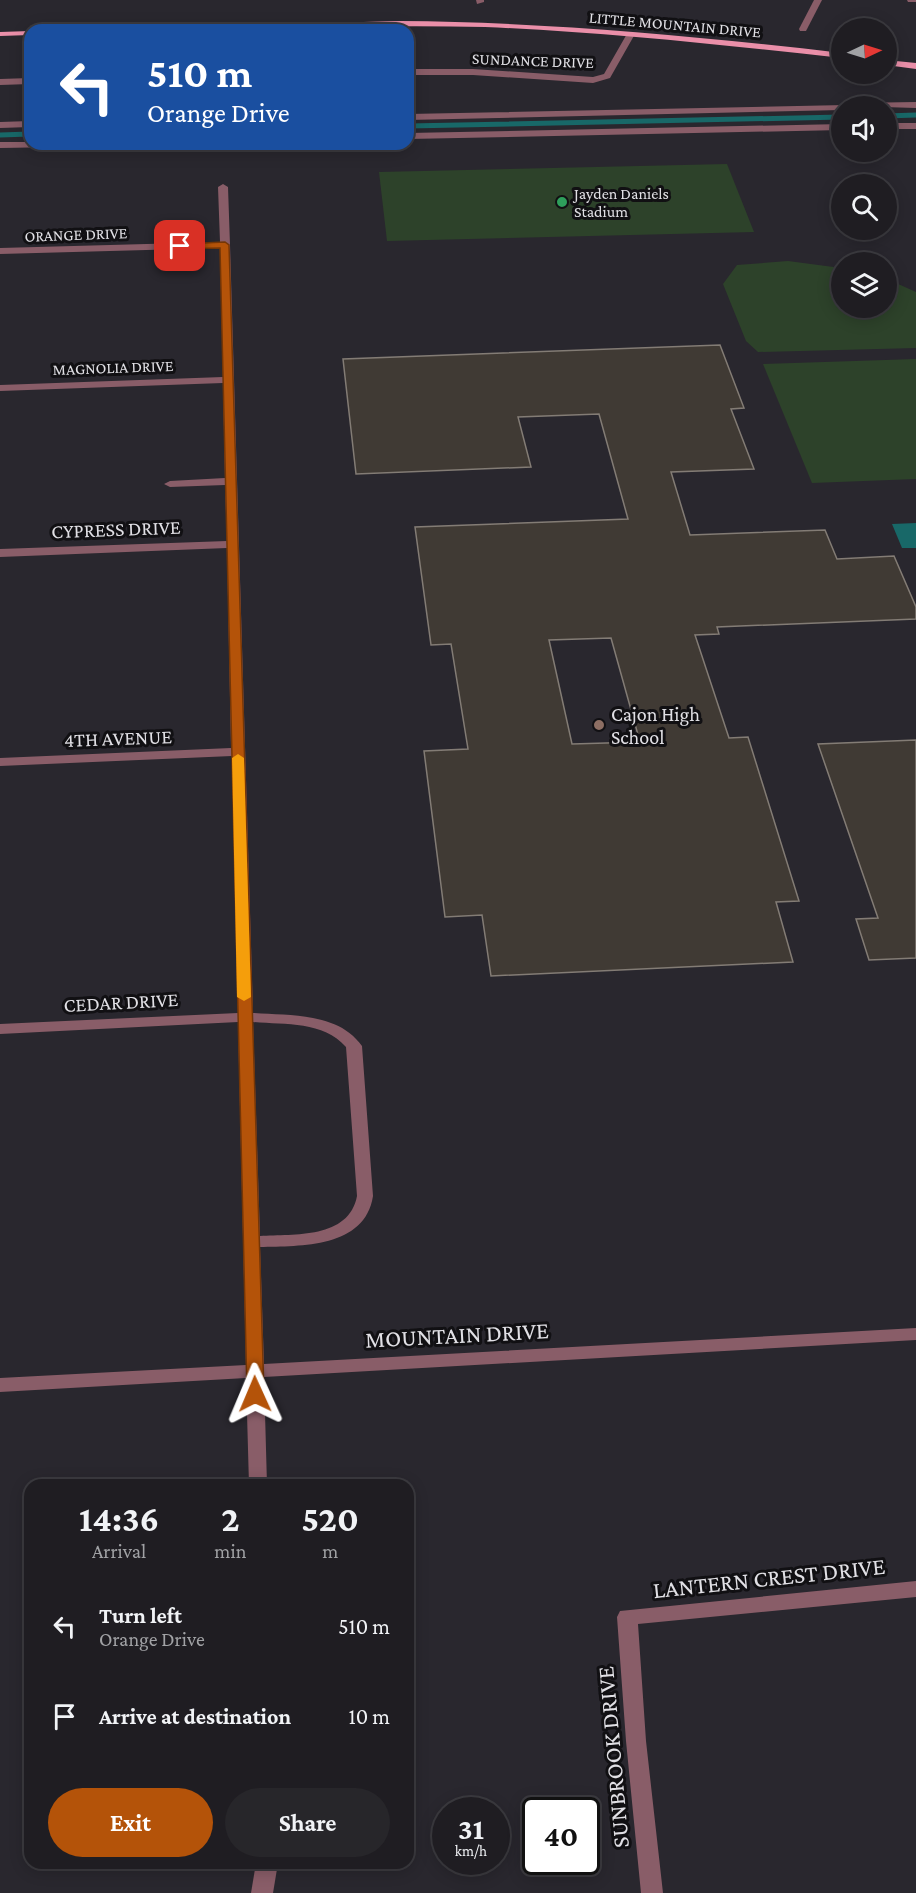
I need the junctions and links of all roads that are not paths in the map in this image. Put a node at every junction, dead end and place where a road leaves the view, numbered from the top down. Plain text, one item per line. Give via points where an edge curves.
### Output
1 (818, 0) edge
2 (911, 0) edge
3 (916, 0) edge
4 (414, 24) edge
5 (803, 29) dead end
6 (24, 33) edge
7 (0, 34) edge
8 (631, 34) junction
9 (831, 56) edge
10 (897, 63) edge
11 (916, 66) edge
12 (414, 72) edge
13 (24, 81) edge
14 (0, 82) edge
15 (897, 105) edge
16 (916, 105) edge
17 (831, 107) edge
18 (414, 117) edge
19 (24, 124) edge
20 (0, 125) edge
21 (897, 126) edge
22 (916, 126) edge
23 (831, 127) edge
24 (414, 136) edge
25 (0, 145) edge
26 (24, 145) edge
27 (223, 187) dead end
28 (225, 245) junction
29 (0, 251) edge
30 (228, 380) junction
31 (0, 388) edge
32 (231, 481) junction
33 (170, 484) dead end
34 (233, 544) junction
35 (0, 553) edge
36 (238, 752) junction
37 (0, 762) edge
38 (244, 1017) junction
39 (0, 1029) edge
40 (251, 1242) junction
41 (916, 1334) edge
42 (255, 1371) junction
43 (0, 1385) edge
44 (258, 1479) edge
45 (916, 1589) edge
46 (627, 1617) joint
47 (266, 1869) edge
48 (262, 1893) edge
49 (652, 1893) edge

1 - 5 street
2 - 3 street
4 - 8 main road, LITTLE MOUNTAIN DRIVE
6 - 7 main road
8 - 9 main road, LITTLE MOUNTAIN DRIVE
8 - 12 street, SUNDANCE DRIVE via 607,76 593,80
10 - 11 main road
13 - 14 street
15 - 16 street
17 - 18 street
19 - 20 street
21 - 22 street
23 - 24 street
25 - 26 street
27 - 28 street
28 - 29 street, ORANGE DRIVE
28 - 30 street
30 - 31 street, MAGNOLIA DRIVE
30 - 32 street
32 - 33 street
32 - 34 street
34 - 35 street, CYPRESS DRIVE
34 - 36 street
36 - 37 street, 4TH AVENUE
36 - 38 street
38 - 39 street, CEDAR DRIVE
38 - 40 street
38 - 40 street, CEDAR DRIVE via 326,1026 344,1035 354,1046 365,1196 360,1214 349,1226 334,1233
40 - 42 street
41 - 42 street, MOUNTAIN DRIVE
42 - 43 street, MOUNTAIN DRIVE
42 - 44 street
45 - 46 street, LANTERN CREST DRIVE
46 - 49 street, SUNBROOK DRIVE
47 - 48 street

